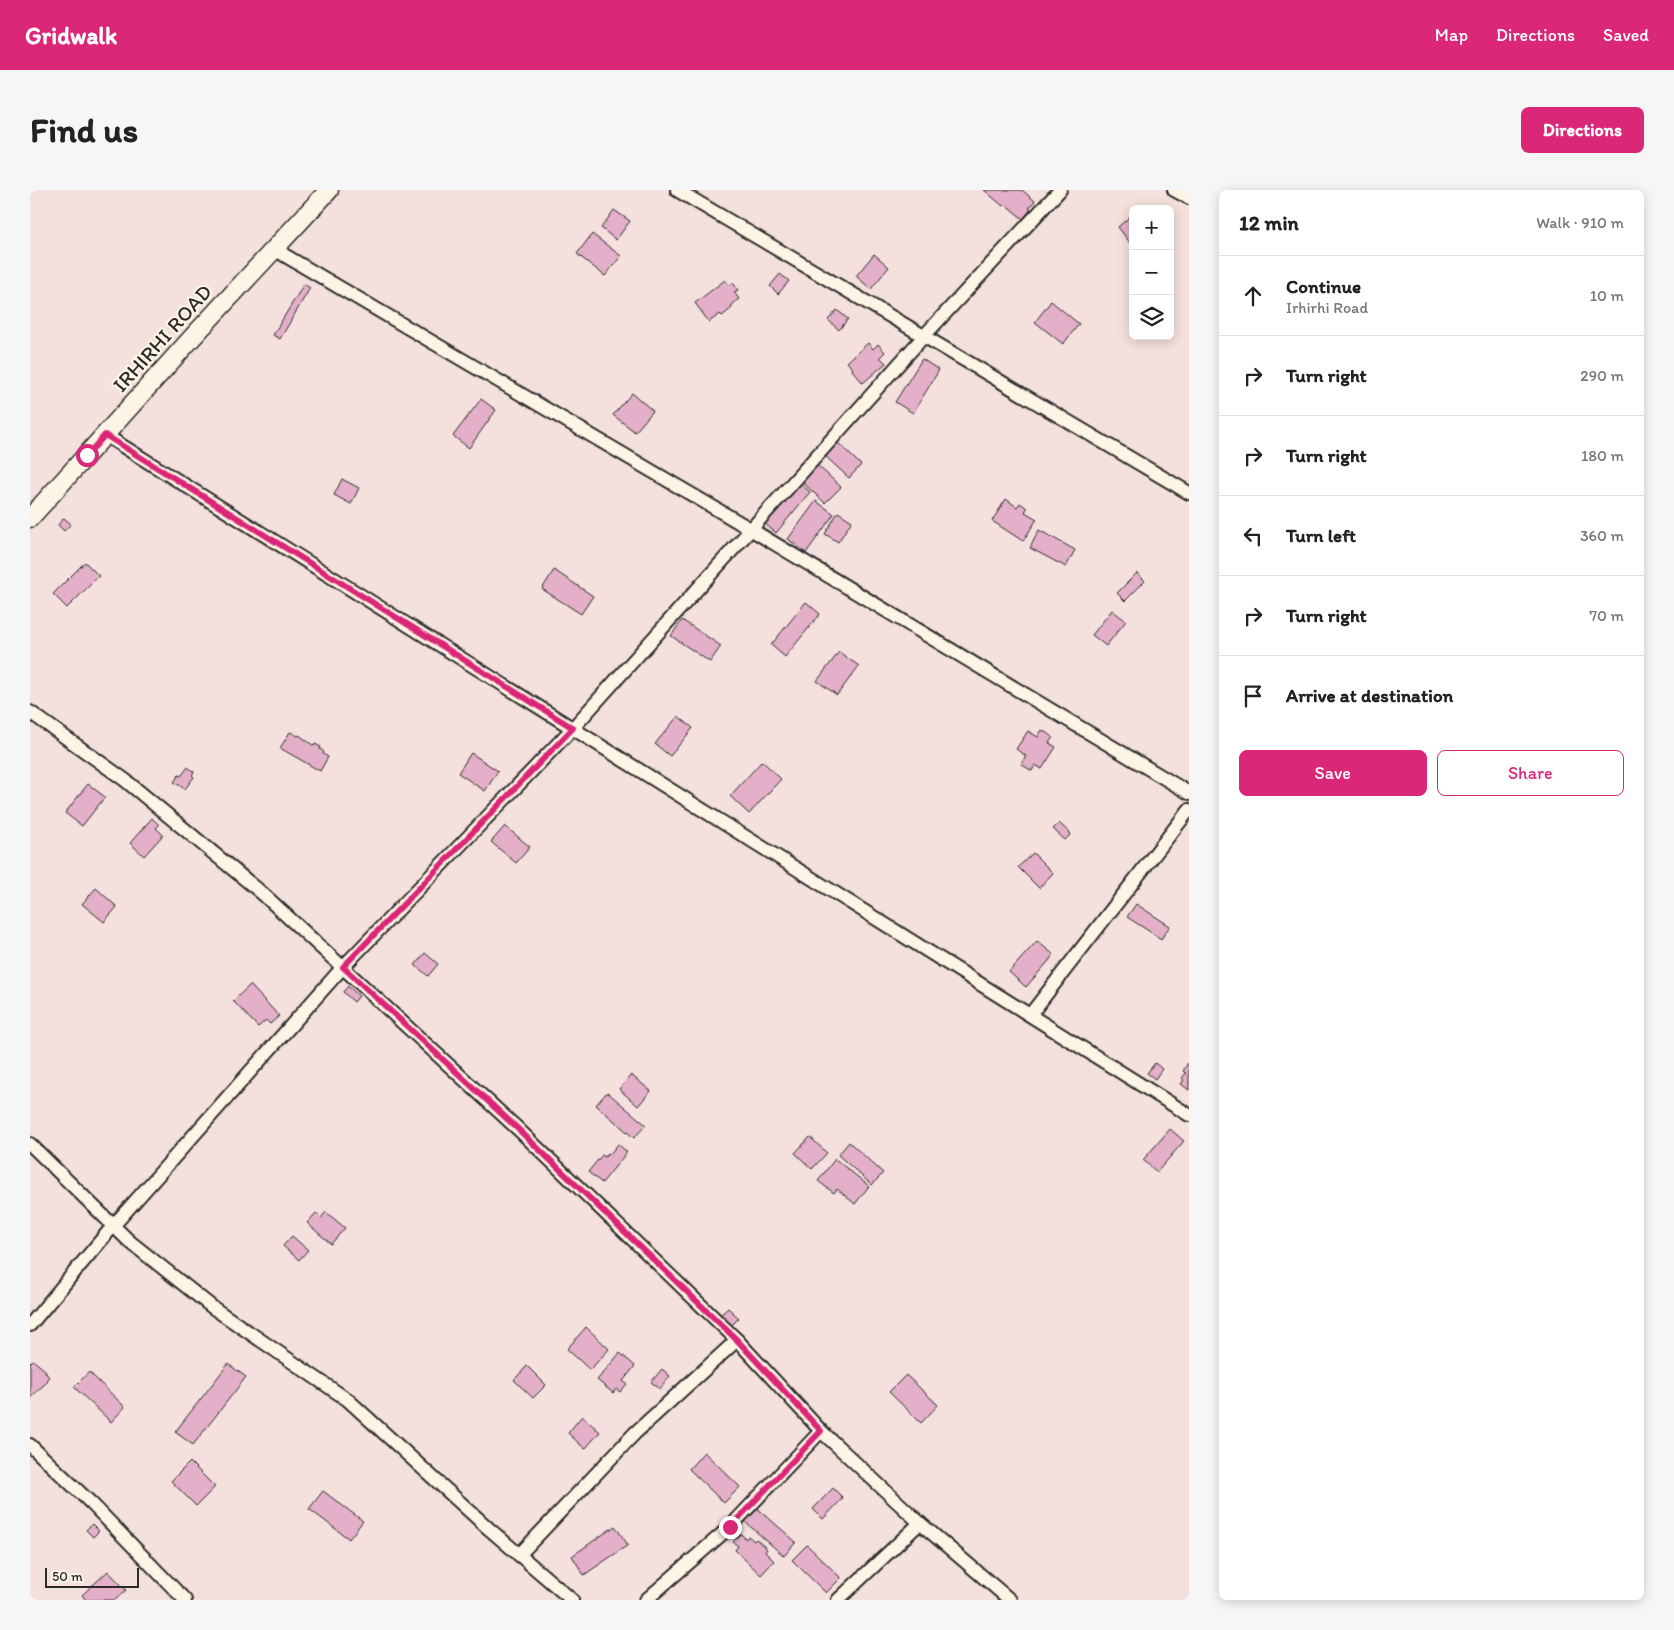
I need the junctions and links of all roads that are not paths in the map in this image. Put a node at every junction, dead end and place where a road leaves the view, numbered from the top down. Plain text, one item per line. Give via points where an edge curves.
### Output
1 (329, 190) edge
2 (677, 190) edge
3 (1060, 190) edge
4 (1174, 190) edge
5 (1189, 198) edge
6 (274, 249) junction
7 (924, 336) junction
8 (105, 435) junction
9 (1189, 493) edge
10 (30, 518) edge
11 (752, 530) junction
12 (30, 712) edge
13 (573, 728) junction
14 (1189, 793) edge
15 (1189, 810) edge
16 (343, 967) junction
17 (1030, 1016) junction
18 (1189, 1115) edge
19 (30, 1144) edge
20 (113, 1226) junction
21 (30, 1325) edge
22 (737, 1340) junction
23 (821, 1431) junction
24 (30, 1445) edge
25 (920, 1523) junction
26 (519, 1555) junction
27 (186, 1600) edge
28 (572, 1600) edge
29 (646, 1600) edge
30 (838, 1600) edge
31 (1010, 1600) edge

1 - 6 street, IRHIRHI ROAD
2 - 7 street
3 - 7 street
4 - 5 street
6 - 8 street, IRHIRHI ROAD
6 - 11 street
7 - 9 street
7 - 11 street
8 - 10 street, IRHIRHI ROAD
8 - 13 street
11 - 13 street
11 - 14 street
12 - 16 street via 125,780 263,894
13 - 16 street
13 - 17 street
15 - 17 street
16 - 20 street
16 - 22 street via 518,1129
17 - 18 street
19 - 20 street
20 - 21 street
20 - 26 street via 212,1307 348,1400
22 - 23 street
22 - 26 street via 635,1433
23 - 25 street
23 - 29 street via 730,1527
24 - 27 street
25 - 30 street
25 - 31 street
26 - 28 street

